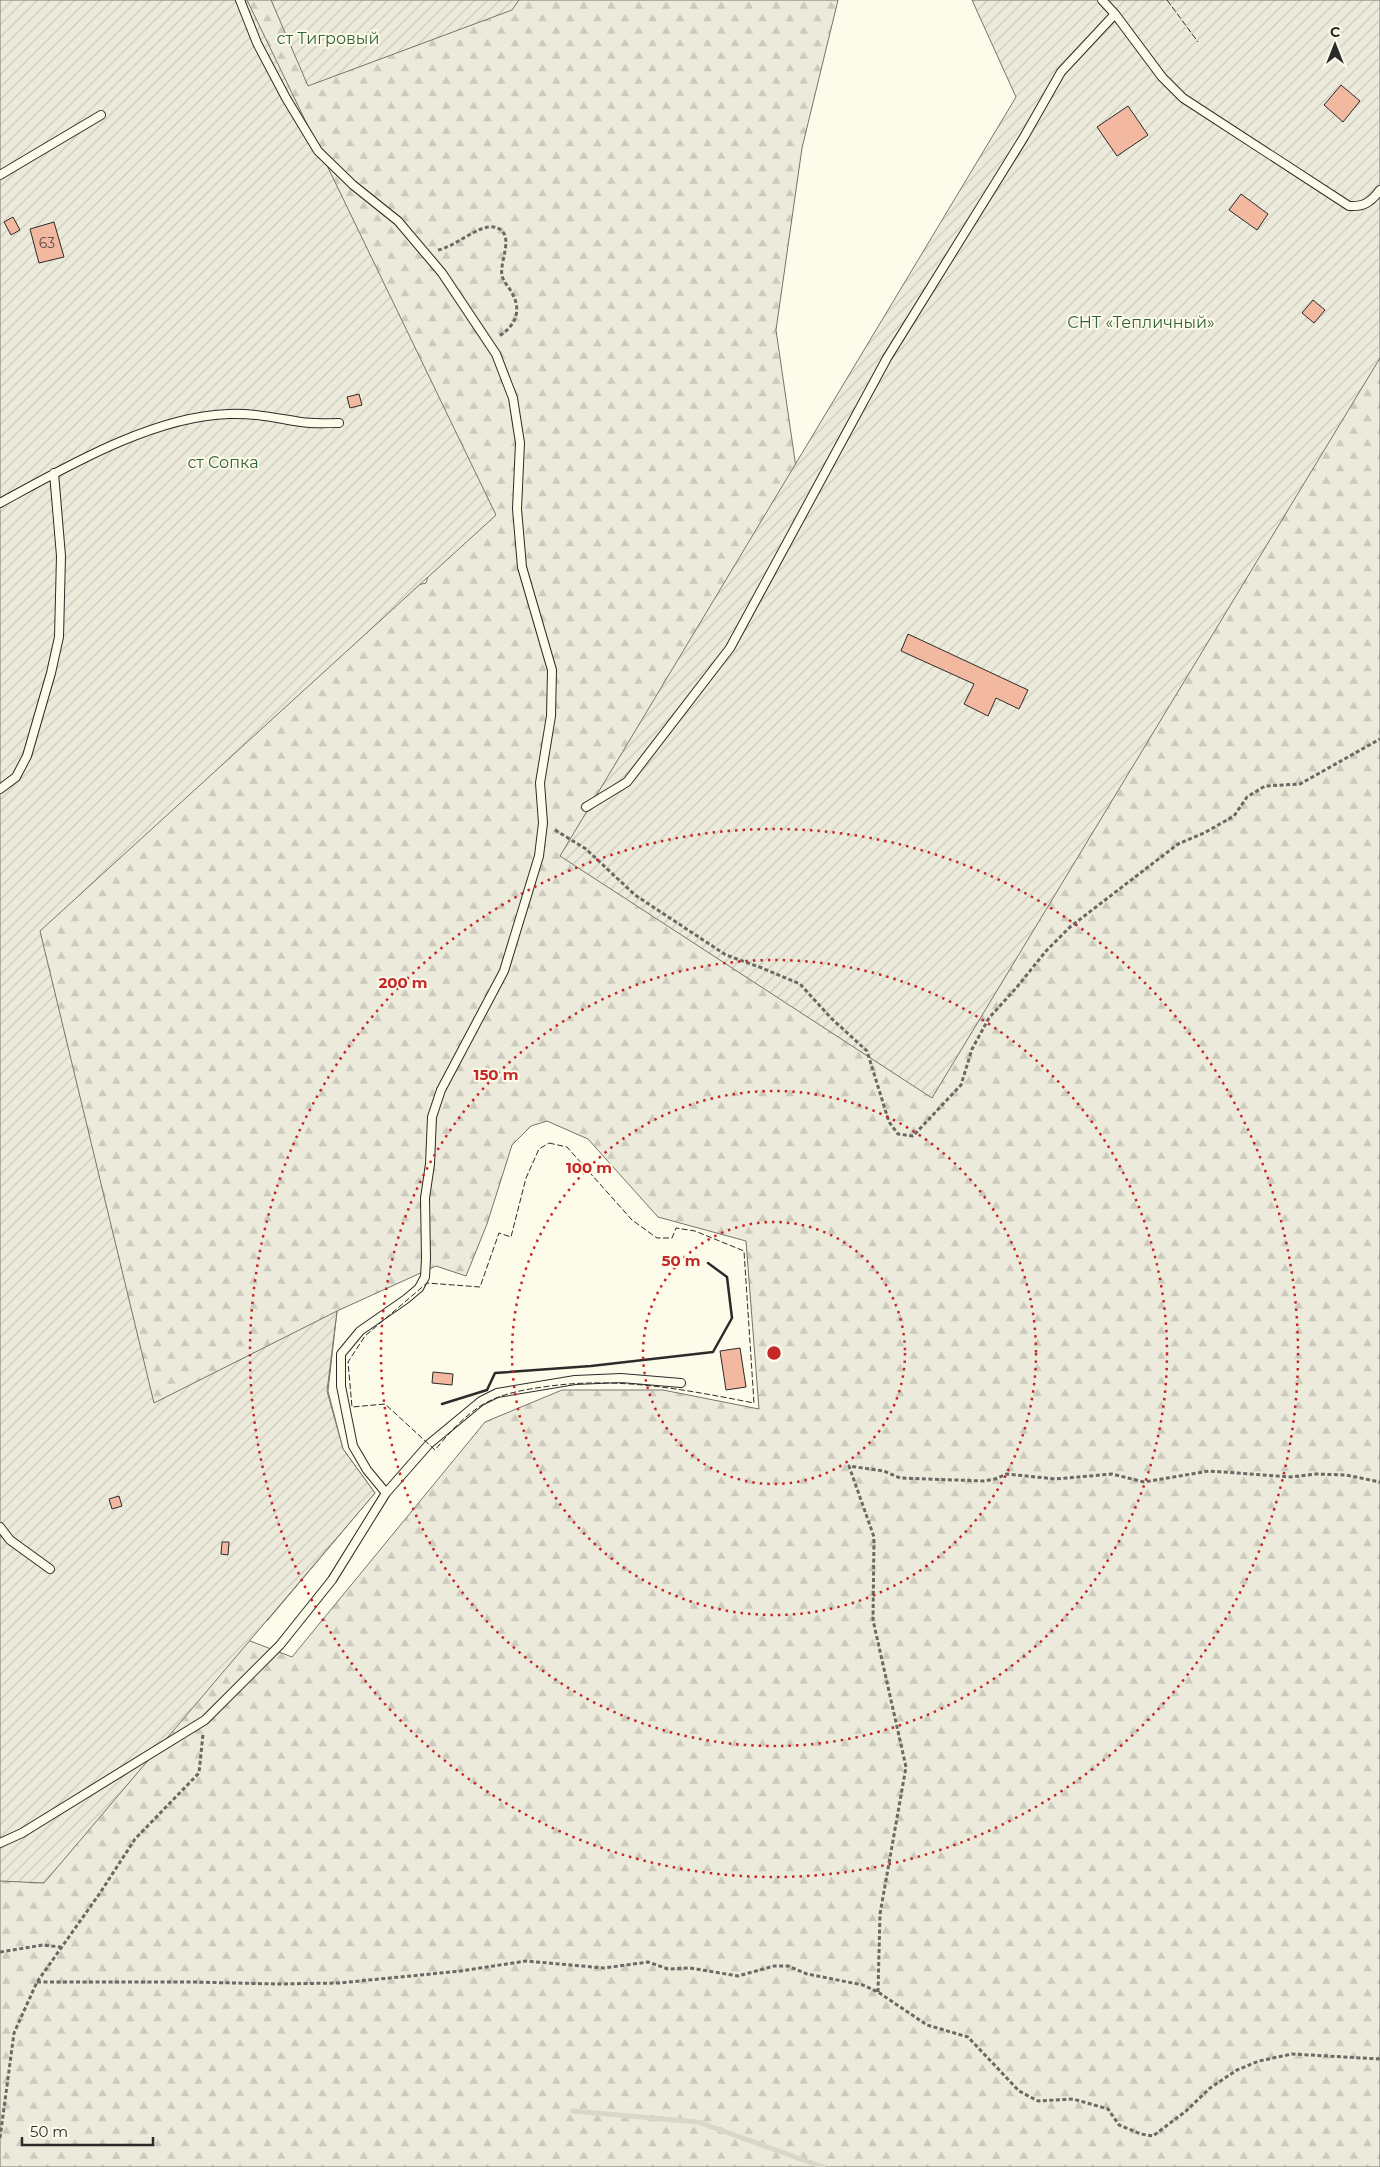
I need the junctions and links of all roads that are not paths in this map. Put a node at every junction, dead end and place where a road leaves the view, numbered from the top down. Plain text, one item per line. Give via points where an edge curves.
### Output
1 (240, 0) edge
2 (1102, 0) edge
3 (1115, 14) junction
4 (101, 115) dead end
5 (0, 175) edge
6 (1380, 190) edge
7 (339, 423) dead end
8 (54, 474) junction
9 (0, 502) edge
10 (0, 789) edge
11 (586, 807) dead end
12 (681, 1383) dead end
13 (386, 1493) junction
14 (0, 1527) edge
15 (50, 1569) dead end
16 (0, 1843) edge

1 - 13 lane via 257,43 318,151 353,185 398,221 442,273 491,344 513,398 520,444 517,509 522,567 552,670 551,716 540,783 543,823 539,856 504,971 441,1090 432,1118 425,1198 425,1277 419,1288 406,1299 360,1331 341,1354 341,1386 352,1446
2 - 3 lane
3 - 6 lane via 1183,98 1349,206 1360,207 1371,201
3 - 11 lane via 1061,72 887,358 730,648 627,782
4 - 5 lane
7 - 8 lane via 302,422 261,414 226,414 171,423 127,439
8 - 9 lane
8 - 10 lane via 61,556 59,637 52,673 27,756 16,777
12 - 13 lane via 621,1378 575,1380 497,1393 480,1401 442,1432
13 - 16 lane via 332,1580 280,1645 204,1720 22,1833
14 - 15 lane via 10,1540

